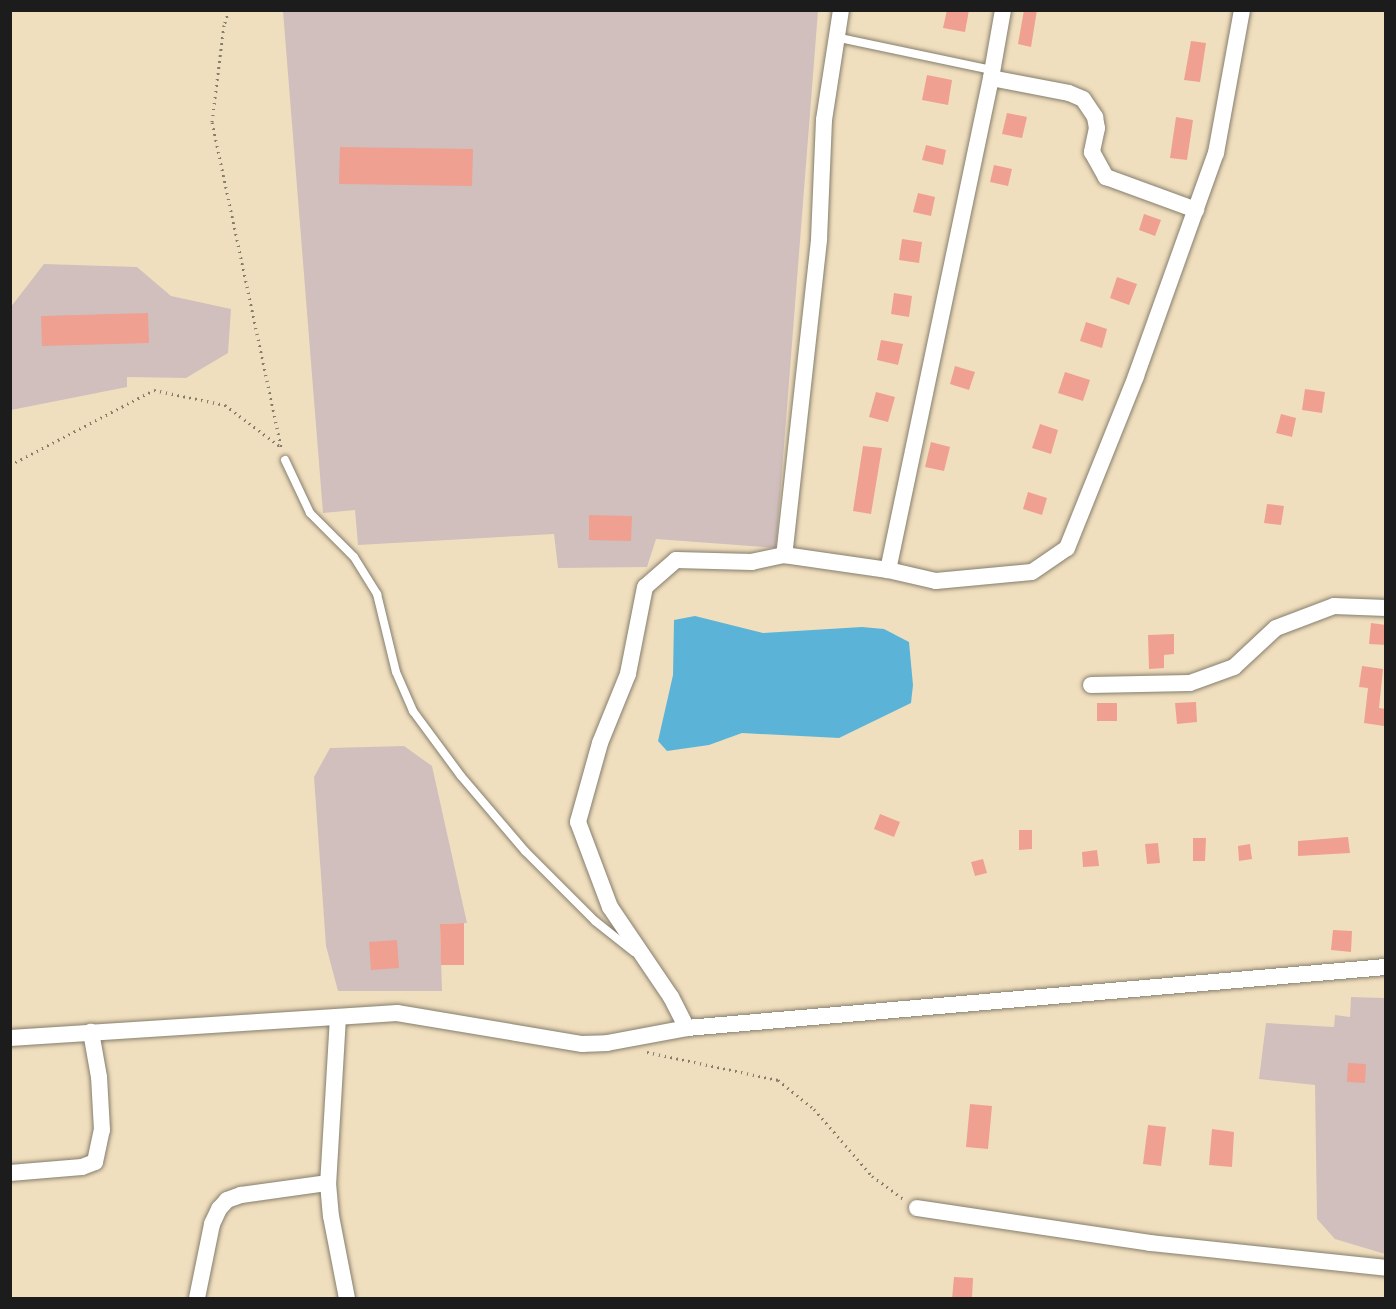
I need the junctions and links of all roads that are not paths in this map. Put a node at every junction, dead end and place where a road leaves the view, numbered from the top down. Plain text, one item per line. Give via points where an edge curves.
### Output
1 (841, 10) edge
2 (1003, 10) edge
3 (1242, 10) edge
4 (835, 36) junction
5 (992, 74) junction
6 (1196, 210) junction
7 (285, 460) road end
8 (784, 555) junction
9 (888, 570) junction
10 (1386, 608) edge
11 (1091, 685) dead end
12 (648, 963) junction
13 (1386, 967) edge
14 (338, 1017) junction
15 (687, 1028) junction
16 (91, 1032) junction
17 (10, 1038) edge
18 (10, 1173) edge
19 (328, 1183) junction
20 (917, 1209) road end
21 (1386, 1268) edge
22 (198, 1299) edge
23 (347, 1299) edge

1 - 4 street
2 - 5 street
3 - 6 street via 1216,153
4 - 5 lane
4 - 8 street via 824,120 819,240
5 - 6 street via 1083,99 1095,117 1092,152 1106,177
5 - 9 street
6 - 9 street via 1136,376 1067,548 1032,572 936,581
7 - 12 lane via 310,513 354,557 377,594 396,672 419,720 460,776 525,851 595,921
8 - 9 street
8 - 12 street via 752,562 676,560 645,587 628,674 600,744 578,822 610,907
10 - 11 street via 1334,606 1276,628 1234,667 1190,683
12 - 15 street
13 - 15 street
14 - 15 street via 397,1013 582,1044
14 - 16 street
14 - 19 street
16 - 17 street
16 - 18 street via 102,1130 95,1162 82,1167
19 - 22 street via 227,1200 212,1224
19 - 23 street
20 - 21 street via 1150,1243

